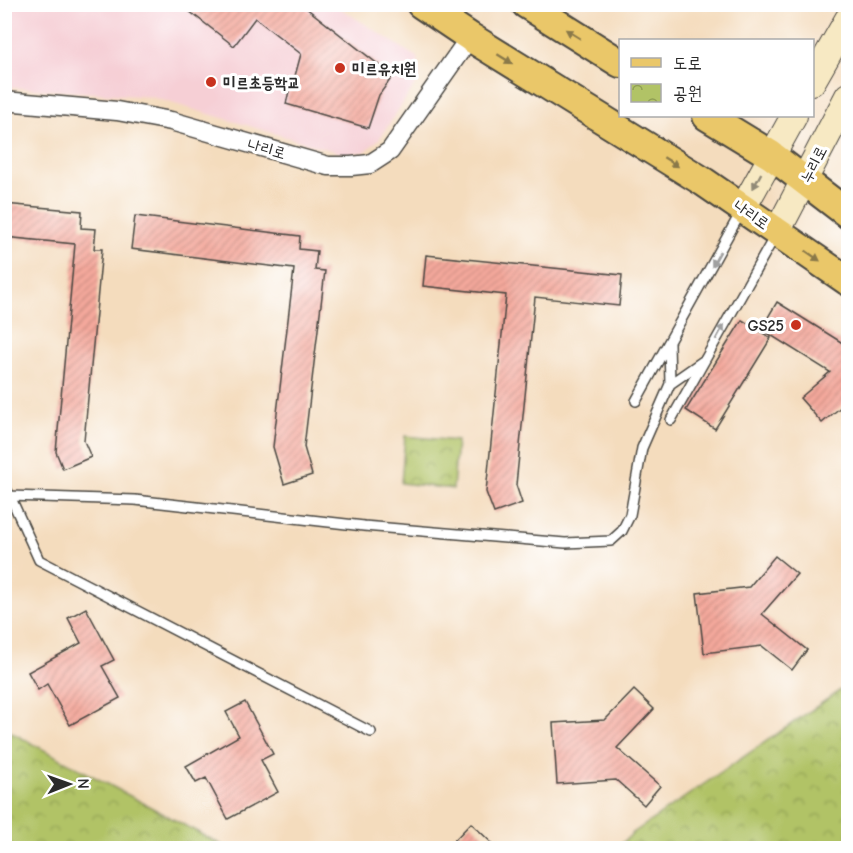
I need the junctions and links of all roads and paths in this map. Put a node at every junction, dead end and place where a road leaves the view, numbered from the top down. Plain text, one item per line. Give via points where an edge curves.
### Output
1 (421, 4) edge
2 (526, 4) edge
3 (849, 19) edge
4 (470, 37) junction
5 (619, 62) edge
6 (814, 80) edge
7 (849, 96) edge
8 (4, 101) edge
9 (709, 117) edge
10 (793, 117) edge
11 (771, 155) junction
12 (806, 180) junction
13 (743, 208) junction
14 (849, 214) edge
15 (777, 232) junction
16 (849, 281) edge
17 (669, 343) junction
18 (705, 359) junction
19 (670, 384) junction
20 (636, 401) dead end
21 (671, 420) dead end
22 (4, 485) edge
23 (10, 496) junction
24 (371, 732) dead end

1 - 4 main road, 나리로
5 -> 2 main road
3 - 6 street
4 - 8 street, 나리로 via 390,151 370,164 328,166 171,121 117,111
4 -> 13 main road, 나리로
7 - 12 street, 누리로
9 - 11 main road
10 - 11 street
11 - 12 main road
11 -> 13 street
12 - 14 main road
12 - 15 street, 누리로
13 - 15 main road, 나리로
13 -> 17 lane
15 -> 16 main road, 나리로
18 -> 15 lane
17 - 19 lane
17 - 20 lane
18 - 19 lane
18 - 21 lane
19 - 23 lane via 642,448 630,515 611,541 565,543 364,526 135,500
22 - 23 lane
23 - 24 lane via 39,560

